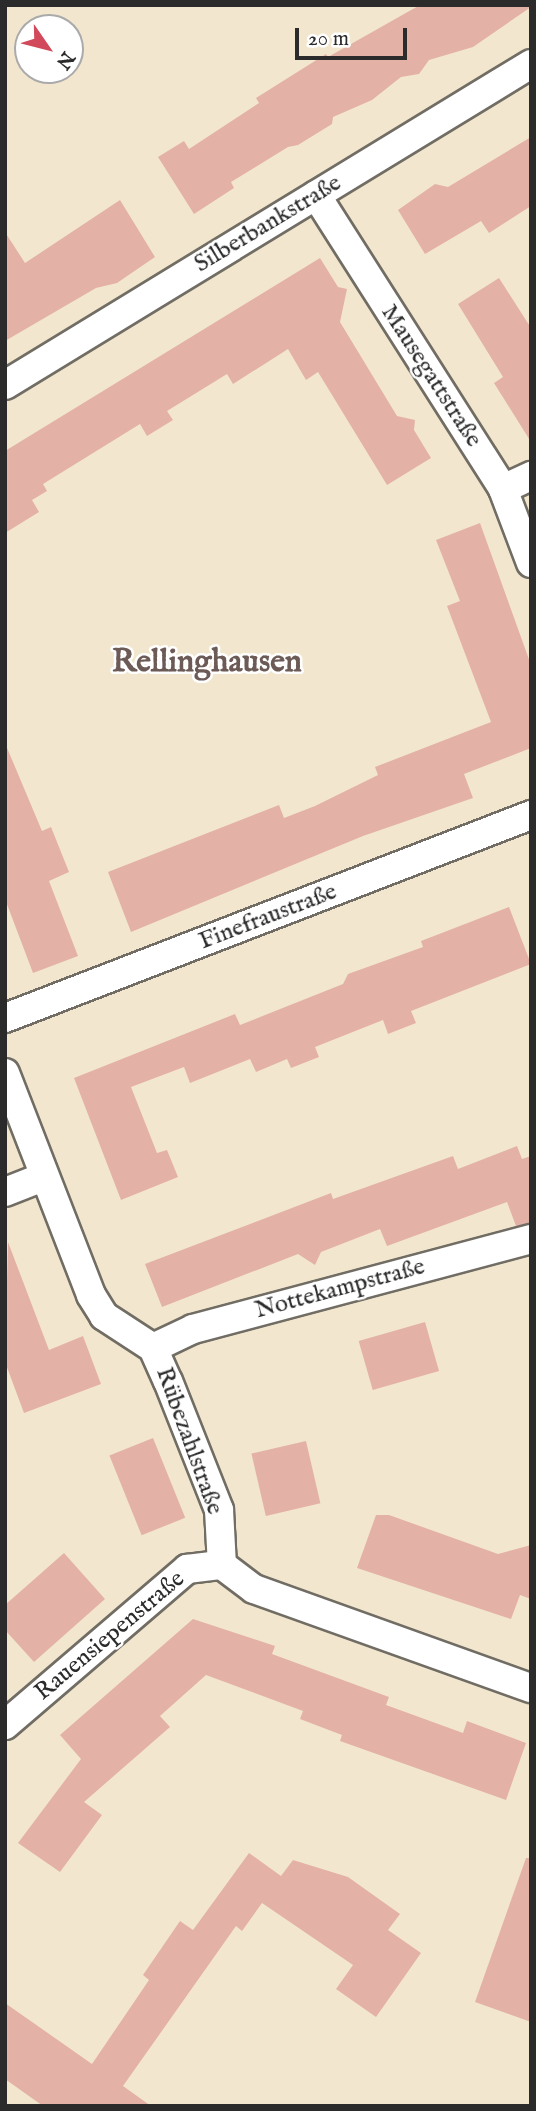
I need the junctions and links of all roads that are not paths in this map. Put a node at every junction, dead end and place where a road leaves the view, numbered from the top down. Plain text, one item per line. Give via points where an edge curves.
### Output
1 (531, 64) edge
2 (316, 195) junction
3 (5, 385) edge
4 (531, 476) edge
5 (503, 489) junction
6 (531, 563) edge
7 (531, 815) edge
8 (5, 1018) edge
9 (5, 1073) edge
10 (43, 1177) junction
11 (5, 1192) edge
12 (531, 1239) edge
13 (153, 1348) junction
14 (222, 1565) junction
15 (531, 1688) edge
16 (5, 1725) edge

1 - 2 street, Silberbankstraße
2 - 3 street, Silberbankstraße
2 - 5 street, Mausegattstraße
4 - 5 street
5 - 6 street, Mausegattstraße
7 - 8 street, Finefraustraße
9 - 10 street, Rübezahlstraße
10 - 11 street
10 - 13 street, Rübezahlstraße via 104,1316
12 - 13 street, Nottekampstraße via 193,1329
13 - 14 street, Rübezahlstraße via 219,1510
14 - 15 street via 254,1589
14 - 16 street, Rauensiepenstraße via 187,1569

